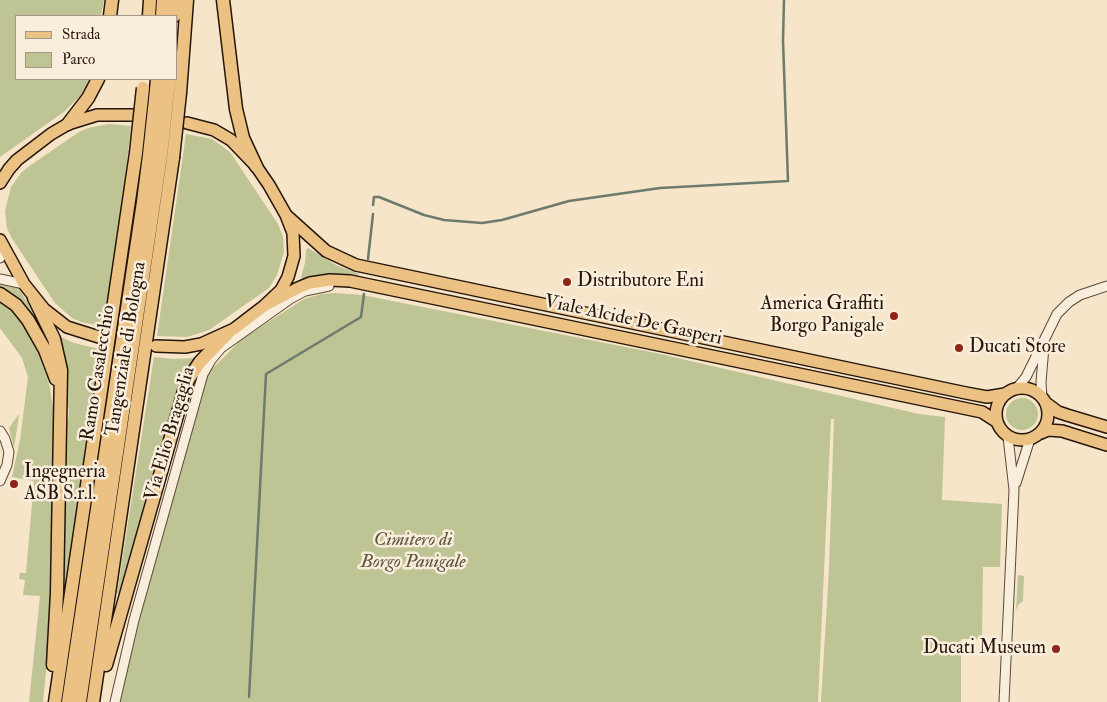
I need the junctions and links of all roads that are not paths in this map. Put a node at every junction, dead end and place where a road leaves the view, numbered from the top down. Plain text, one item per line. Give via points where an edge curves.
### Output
1 (112, 0) edge
2 (150, 0) edge
3 (163, 0) edge
4 (175, 0) edge
5 (187, 0) edge
6 (222, 0) edge
7 (110, 15) edge
8 (149, 15) edge
9 (162, 15) edge
10 (174, 15) edge
11 (178, 29) edge
12 (97, 80) edge
13 (160, 86) edge
14 (133, 115) dead end
15 (186, 123) dead end
16 (68, 124) junction
17 (155, 155) junction
18 (17, 160) junction
19 (256, 166) junction
20 (0, 169) edge
21 (0, 183) edge
22 (286, 215) junction
23 (1, 242) edge
24 (0, 258) edge
25 (0, 279) edge
26 (24, 284) junction
27 (378, 286) junction
28 (1107, 286) edge
29 (0, 294) edge
30 (34, 298) junction
31 (264, 306) junction
32 (228, 333) junction
33 (102, 338) dead end
34 (1044, 343) junction
35 (156, 346) dead end
36 (1018, 388) junction
37 (1005, 394) junction
38 (1044, 400) junction
39 (60, 411) junction
40 (996, 421) junction
41 (1107, 427) edge
42 (0, 431) edge
43 (1041, 433) junction
44 (1008, 436) junction
45 (1030, 439) junction
46 (1107, 445) edge
47 (0, 481) edge
48 (1014, 490) junction
49 (50, 702) edge
50 (55, 702) edge
51 (68, 702) edge
52 (80, 702) edge
53 (93, 702) edge
54 (98, 702) edge
55 (115, 702) edge
56 (1004, 702) edge

1 - 7 highway
2 - 8 highway
3 - 9 highway
4 - 10 highway
5 - 11 highway, Tangenziale di Bologna
6 - 19 highway via 236,109 243,138
12 - 16 highway
13 - 17 highway, Ramo Casalecchio, bridge
13 - 17 highway, Tangenziale di Bologna, bridge
14 - 16 main road via 97,115
15 - 19 main road via 214,130 231,140
16 - 18 main road
17 - 50 highway, Tangenziale di Bologna
17 - 51 highway, Ramo Casalecchio via 144,202
17 - 52 highway, Ramo Casalecchio
17 - 53 highway, Tangenziale di Bologna
18 - 20 main road
18 - 21 main road
19 - 22 main road
22 - 31 main road via 294,241 293,264 285,284
22 - 37 main road, Viale Alcide De Gasperi via 326,251 356,266 966,393 987,397
23 - 24 street
23 - 26 main road
25 - 26 street
26 - 30 main road
27 - 31 main road, Viale Alcide De Gasperi via 350,281 320,281 298,288
27 - 40 main road, Viale Alcide De Gasperi via 982,412
27 - 55 street, Via Elio Bragaglia via 344,284 305,291 222,348 211,360 198,390 134,620
28 - 34 street via 1068,302 1057,314
29 - 39 highway via 23,312 45,350 56,379
30 - 33 main road via 67,327
30 - 39 highway via 57,350 61,370
31 - 32 main road
32 - 35 main road via 193,346
32 - 54 highway via 200,362 184,391 112,639
34 - 36 street
34 - 38 street via 1041,382
36 - 37 main road
36 - 38 main road via 1032,390
37 - 40 main road via 997,406
38 - 41 main road via 1067,416
38 - 43 main road via 1048,419
39 - 49 highway via 57,593
40 - 44 main road
42 - 47 street via 7,443 8,456
43 - 45 main road
43 - 46 main road via 1062,431
44 - 45 main road
44 - 48 street
45 - 48 street
48 - 56 street

